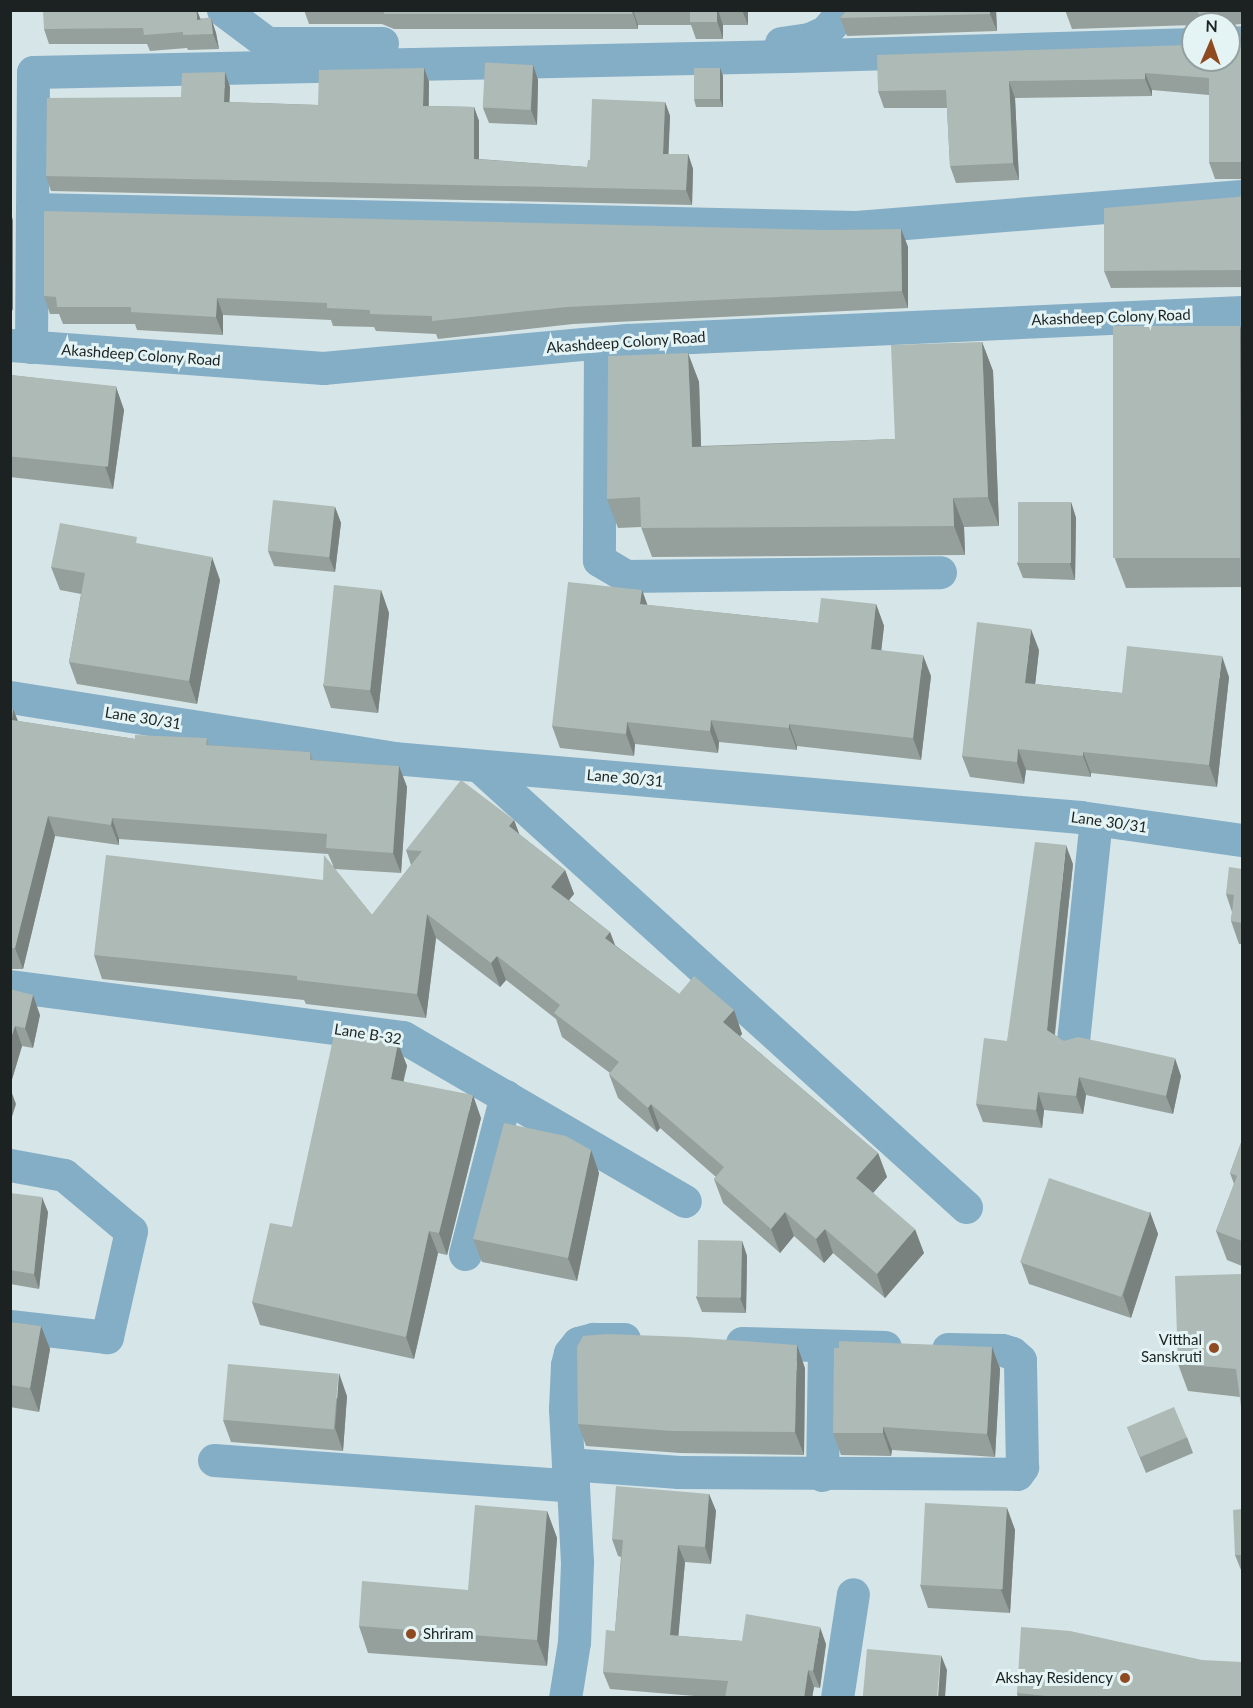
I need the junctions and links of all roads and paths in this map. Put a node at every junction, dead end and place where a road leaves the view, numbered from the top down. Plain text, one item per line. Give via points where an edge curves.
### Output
1 (223, 10) edge
2 (844, 10) edge
3 (1181, 44) edge
4 (1242, 196) edge
5 (32, 209) junction
6 (1242, 312) edge
7 (600, 343) junction
8 (21, 346) edge
9 (940, 572) dead end
10 (10, 697) edge
11 (479, 766) junction
12 (1096, 820) junction
13 (1242, 840) edge
14 (10, 986) edge
15 (1073, 1041) edge
16 (506, 1096) junction
17 (10, 1165) edge
18 (685, 1201) dead end
19 (966, 1207) dead end
20 (465, 1254) dead end
21 (10, 1326) edge
22 (650, 1340) edge
23 (708, 1342) edge
24 (824, 1346) junction
25 (214, 1460) dead end
26 (570, 1475) junction
27 (822, 1475) junction
28 (853, 1594) dead end
29 (565, 1698) edge
30 (837, 1698) edge

1 - 2 street via 267,43 790,43 825,32
3 - 5 street via 33,72
4 - 5 street via 856,227
5 - 8 street
6 - 7 street, Akashdeep Colony Road
7 - 8 street, Akashdeep Colony Road via 323,368
7 - 9 street via 599,560 626,576
10 - 11 street, Lane 30/31 via 393,758
11 - 12 street, Lane 30/31
11 - 19 street
12 - 13 street, Lane 30/31
12 - 15 street
14 - 16 street, Lane B-32 via 403,1037
16 - 18 street, Lane B-32
16 - 20 street
17 - 21 street via 64,1175 131,1231 107,1337
22 - 26 street via 593,1339 578,1343 570,1353 565,1409
23 - 24 street
24 - 27 street
24 - 27 street via 1012,1353 1020,1360 1022,1467 1013,1476
25 - 26 street
26 - 27 street
26 - 29 street via 576,1563 574,1630
28 - 30 street

